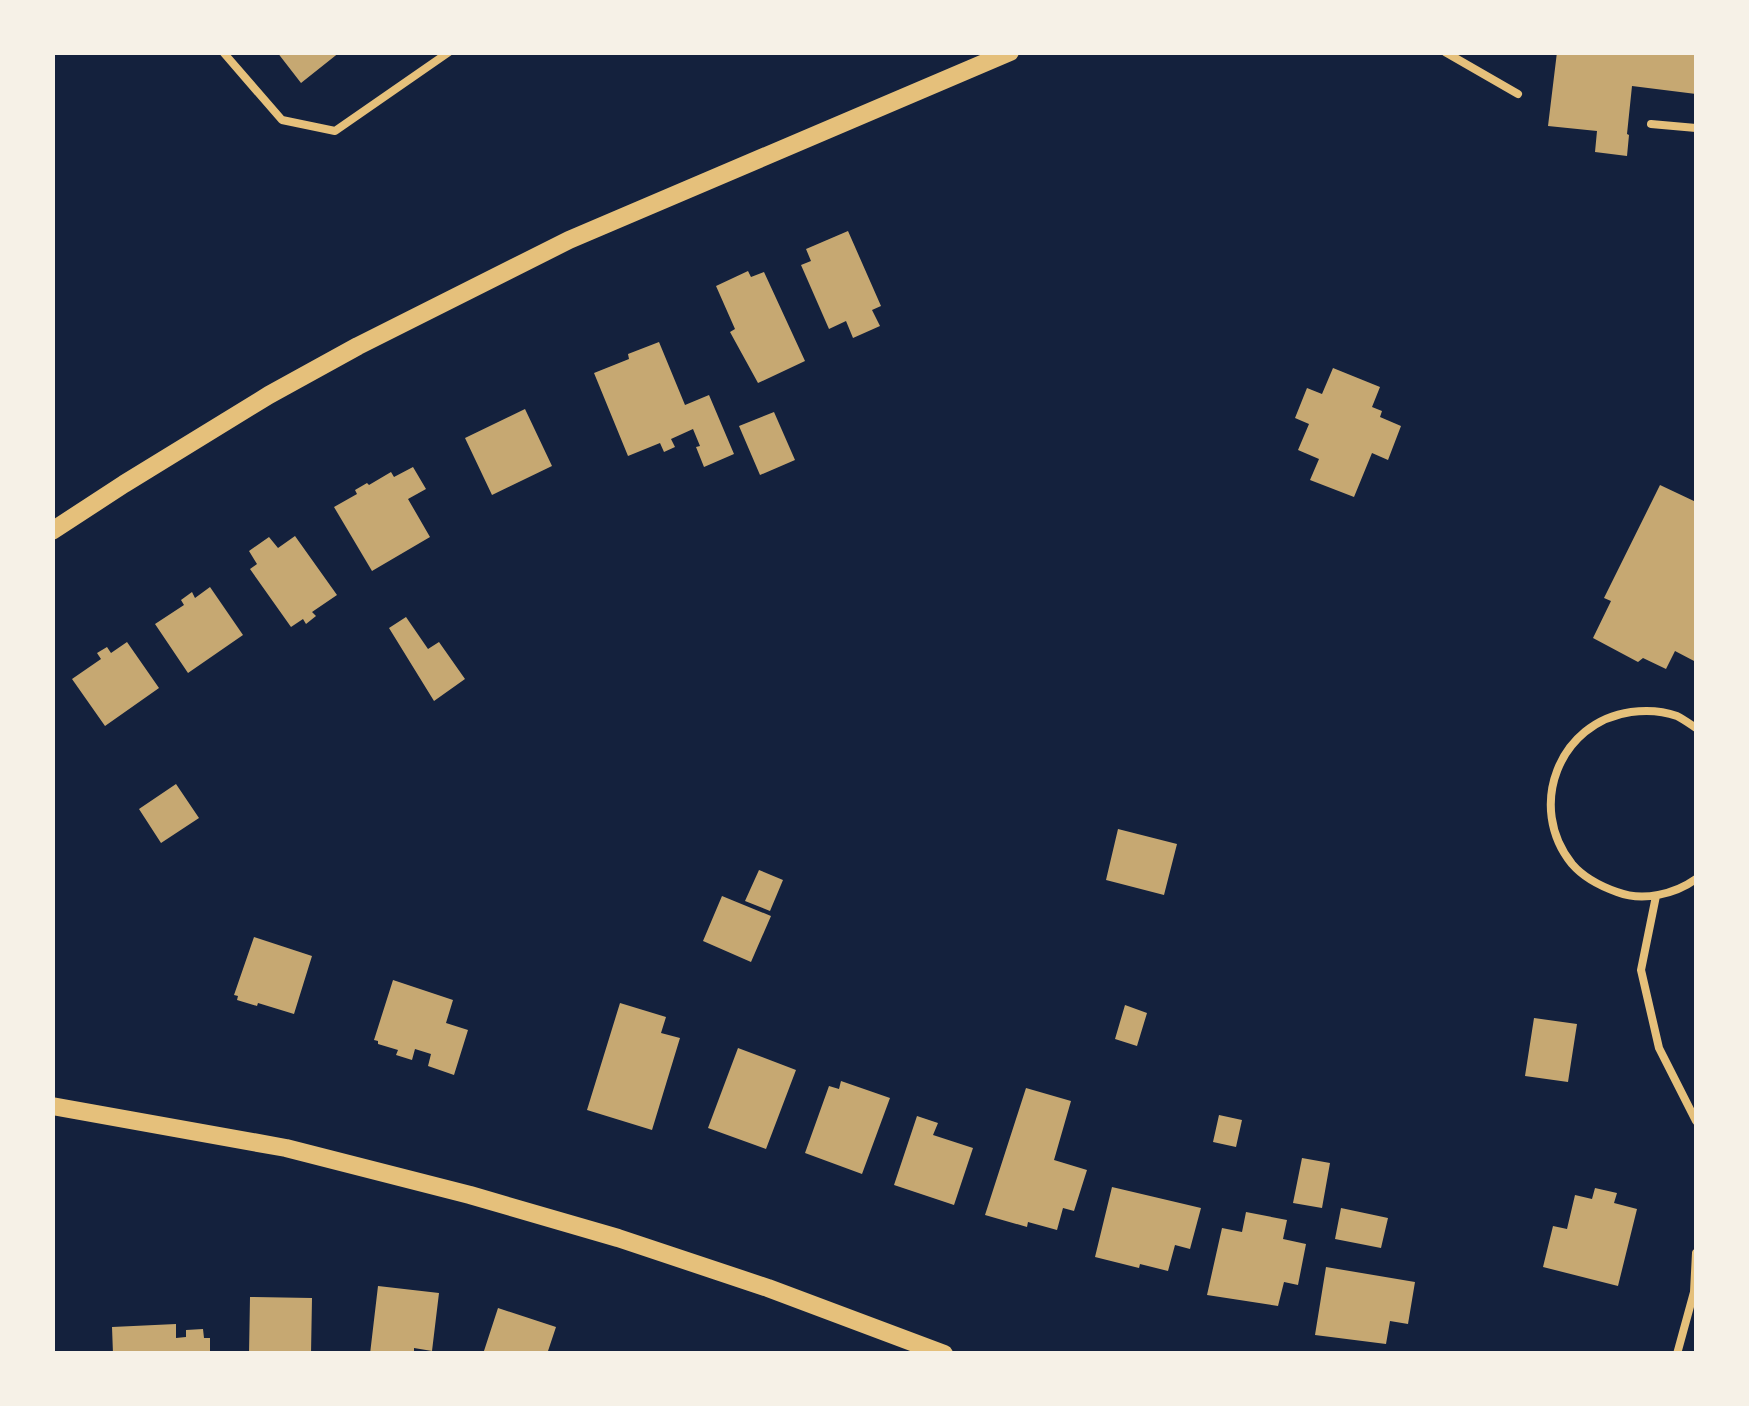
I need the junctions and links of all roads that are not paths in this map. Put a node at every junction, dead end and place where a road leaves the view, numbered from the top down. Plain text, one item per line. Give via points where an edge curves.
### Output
1 (222, 52) edge
2 (449, 52) edge
3 (1010, 52) edge
4 (1444, 52) edge
5 (1518, 94) dead end
6 (1651, 124) dead end
7 (1696, 128) edge
8 (52, 532) edge
9 (1696, 728) edge
10 (1696, 879) edge
11 (1656, 896) junction
12 (52, 1106) edge
13 (1696, 1121) edge
14 (1696, 1254) edge
15 (1695, 1291) edge
16 (944, 1354) edge
17 (1677, 1354) edge

1 - 2 lane via 282,120 335,132
3 - 8 street via 554,248 358,346
4 - 5 lane
6 - 7 lane
9 - 11 lane via 1645,710 1615,714 1587,728 1553,779 1557,840 1573,865 1625,895
10 - 11 lane
11 - 13 lane via 1641,970 1658,1048
12 - 16 street via 286,1148 470,1195 637,1244
14 - 15 lane
15 - 17 lane

